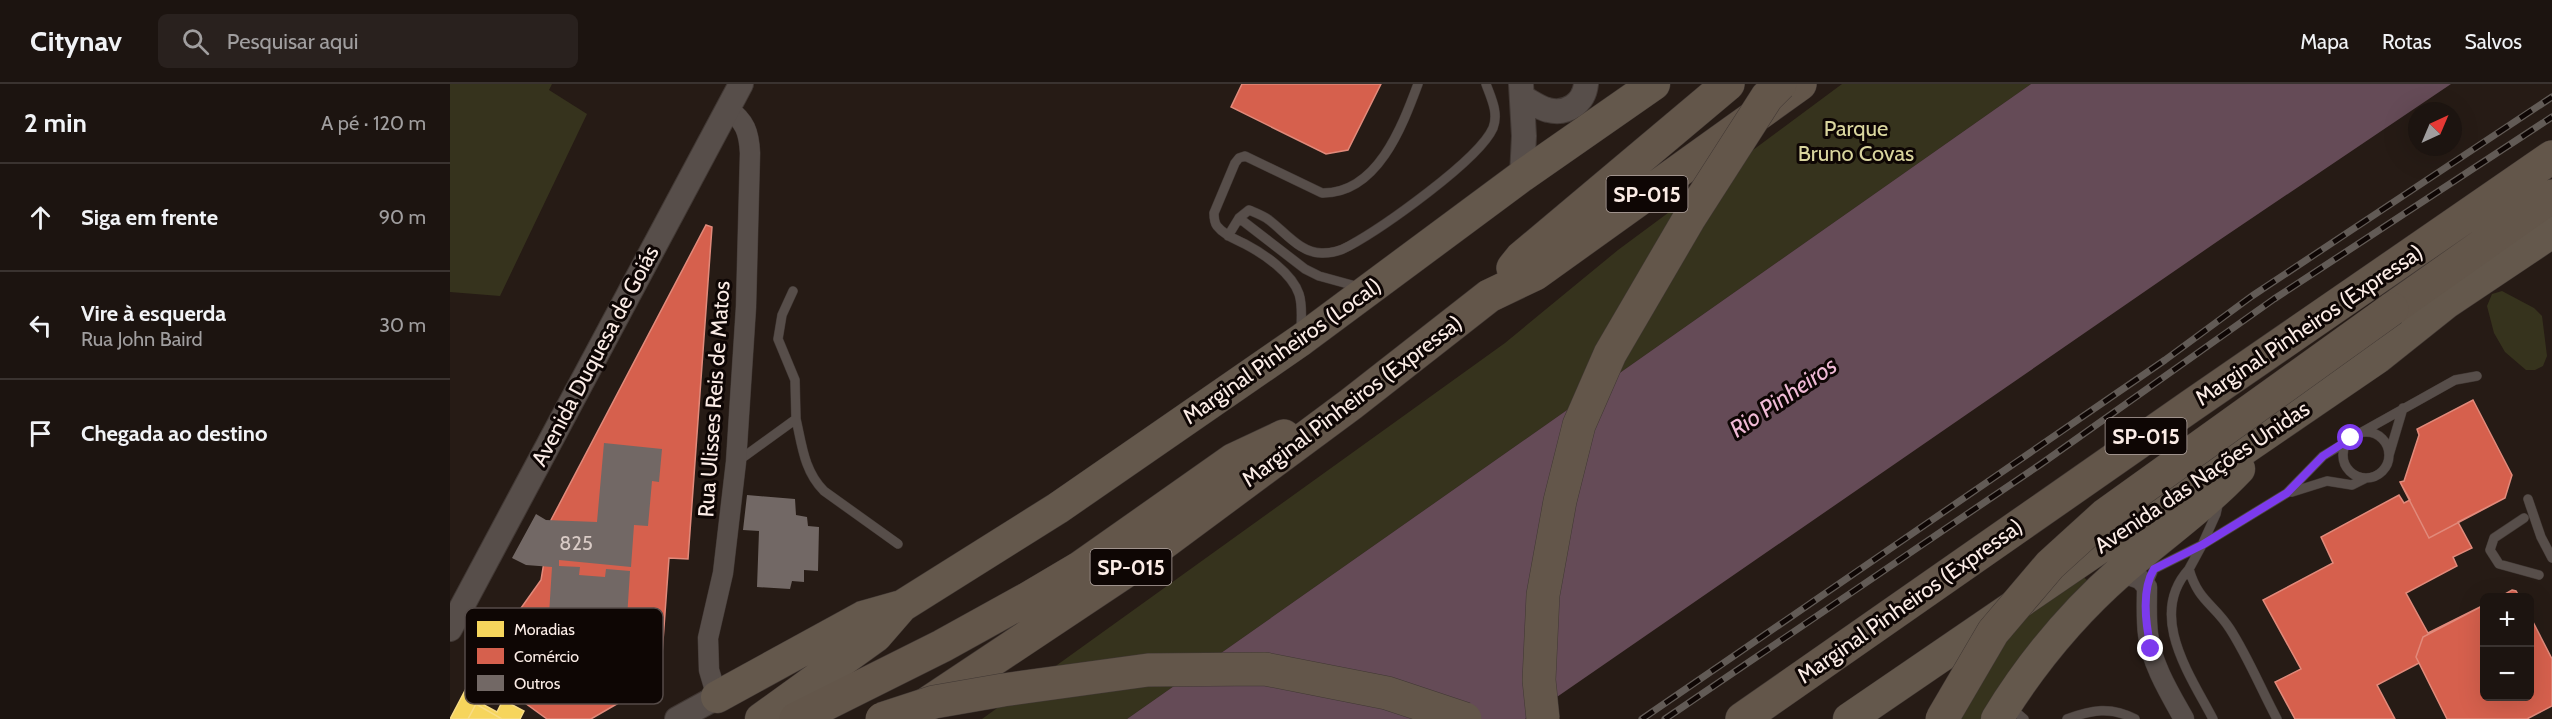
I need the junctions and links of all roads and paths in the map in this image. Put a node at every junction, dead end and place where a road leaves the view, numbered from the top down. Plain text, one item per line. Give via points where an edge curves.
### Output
1 (741, 84) edge
2 (1418, 84) edge
3 (1486, 84) edge
4 (1586, 84) edge
5 (1654, 84) edge
6 (1728, 84) edge
7 (1780, 84) edge
8 (1800, 84) edge
9 (1522, 90) edge
10 (728, 109) junction
11 (2552, 157) edge
12 (1522, 176) junction
13 (2552, 196) edge
14 (1239, 218) junction
15 (2552, 232) edge
16 (1228, 236) junction
17 (1370, 289) junction
18 (793, 291) dead end
19 (1490, 296) junction
20 (1301, 340) junction
21 (2477, 376) dead end
22 (1351, 404) junction
23 (2403, 408) junction
24 (796, 419) junction
25 (2287, 419) junction
26 (2360, 433) junction
27 (2348, 441) junction
28 (2389, 455) junction
29 (736, 462) junction
30 (2366, 478) junction
31 (2218, 492) junction
32 (2287, 493) junction
33 (2528, 499) dead end
34 (2524, 518) dead end
35 (898, 544) dead end
36 (2202, 545) junction
37 (2552, 558) edge
38 (2189, 569) junction
39 (2120, 572) junction
40 (2539, 575) dead end
41 (2147, 587) junction
42 (903, 606) junction
43 (450, 629) edge
44 (717, 697) junction
45 (2087, 712) junction
46 (2009, 714) edge
47 (677, 719) edge
48 (761, 719) edge
49 (796, 719) edge
50 (882, 719) edge
51 (903, 719) edge
52 (1465, 719) edge
53 (1542, 719) edge
54 (1742, 719) edge
55 (1849, 719) edge
56 (1942, 719) edge
57 (2067, 719) edge
58 (2078, 719) edge
59 (2135, 719) edge
60 (2184, 719) edge
61 (2213, 719) edge
62 (2277, 719) edge

1 - 10 street, Avenida Duquesa de Goiás
2 - 16 lane via 1388,150 1365,177 1349,188 1322,193 1245,156 1239,158 1214,213 1214,222
3 - 14 lane via 1496,114 1487,136 1456,169 1347,248 1321,254 1249,210
4 - 9 street via 1577,104 1562,111 1548,110
5 - 12 highway, Marginal Pinheiros (Local)
6 - 19 highway via 1521,258
7 - 53 highway, bridge via 1767,97 1690,217 1610,354 1579,425 1543,595 1539,680
8 - 19 highway, Marginal Pinheiros (Expressa) / SP-015 via 1535,274
9 - 12 street
10 - 29 street, Rua Ulisses Reis de Matos via 744,123 750,136 746,307
10 - 43 street, Avenida Duquesa de Goiás
11 - 54 highway, Marginal Pinheiros (Expressa) / SP-015
12 - 17 highway, Marginal Pinheiros (Local)
13 - 56 highway, bridge via 2105,515 2058,557 1993,632
14 - 16 lane
14 - 17 lane via 1305,269
15 - 25 highway, Avenida das Nações Unidas via 2446,303 2377,358
16 - 20 lane via 1266,258 1292,282 1301,303
17 - 20 highway, Marginal Pinheiros (Local)
18 - 24 lane via 782,315 778,339 795,380
19 - 22 highway, Marginal Pinheiros (Expressa) / SP-015
20 - 42 highway, Marginal Pinheiros (Local) via 1058,507
21 - 23 lane via 2455,380
22 - 49 highway via 1233,460 1081,567 1027,600
22 - 51 highway, Marginal Pinheiros (Expressa) / SP-015 via 1123,573
23 - 26 lane
23 - 28 lane
24 - 29 lane
24 - 35 lane via 814,482
25 - 31 highway
25 - 55 highway, Avenida das Nações Unidas
26 - 27 lane
26 - 28 lane via 2379,436
27 - 30 lane via 2343,451 2345,463 2352,473
27 - 32 lane via 2323,456
28 - 30 lane via 2380,474
29 - 44 street, Rua Ulisses Reis de Matos via 723,573 708,638 709,670
30 - 32 lane via 2352,485 2320,482
31 - 36 lane via 2216,514
31 - 39 highway
32 - 36 lane
33 - 37 lane
34 - 40 lane via 2494,538 2490,550 2499,564
36 - 38 lane
36 - 41 lane via 2154,569
38 - 61 lane via 2174,596 2172,630
38 - 62 lane via 2194,586 2231,631
39 - 41 street via 2140,579
39 - 46 highway via 2076,614
41 - 60 street via 2151,649
42 - 44 highway via 863,616
42 - 48 highway via 876,636
44 - 47 street
45 - 57 lane
45 - 58 lane
45 - 59 lane via 2114,711
50 - 52 highway, bridge via 934,702 1148,670 1265,669 1387,693

